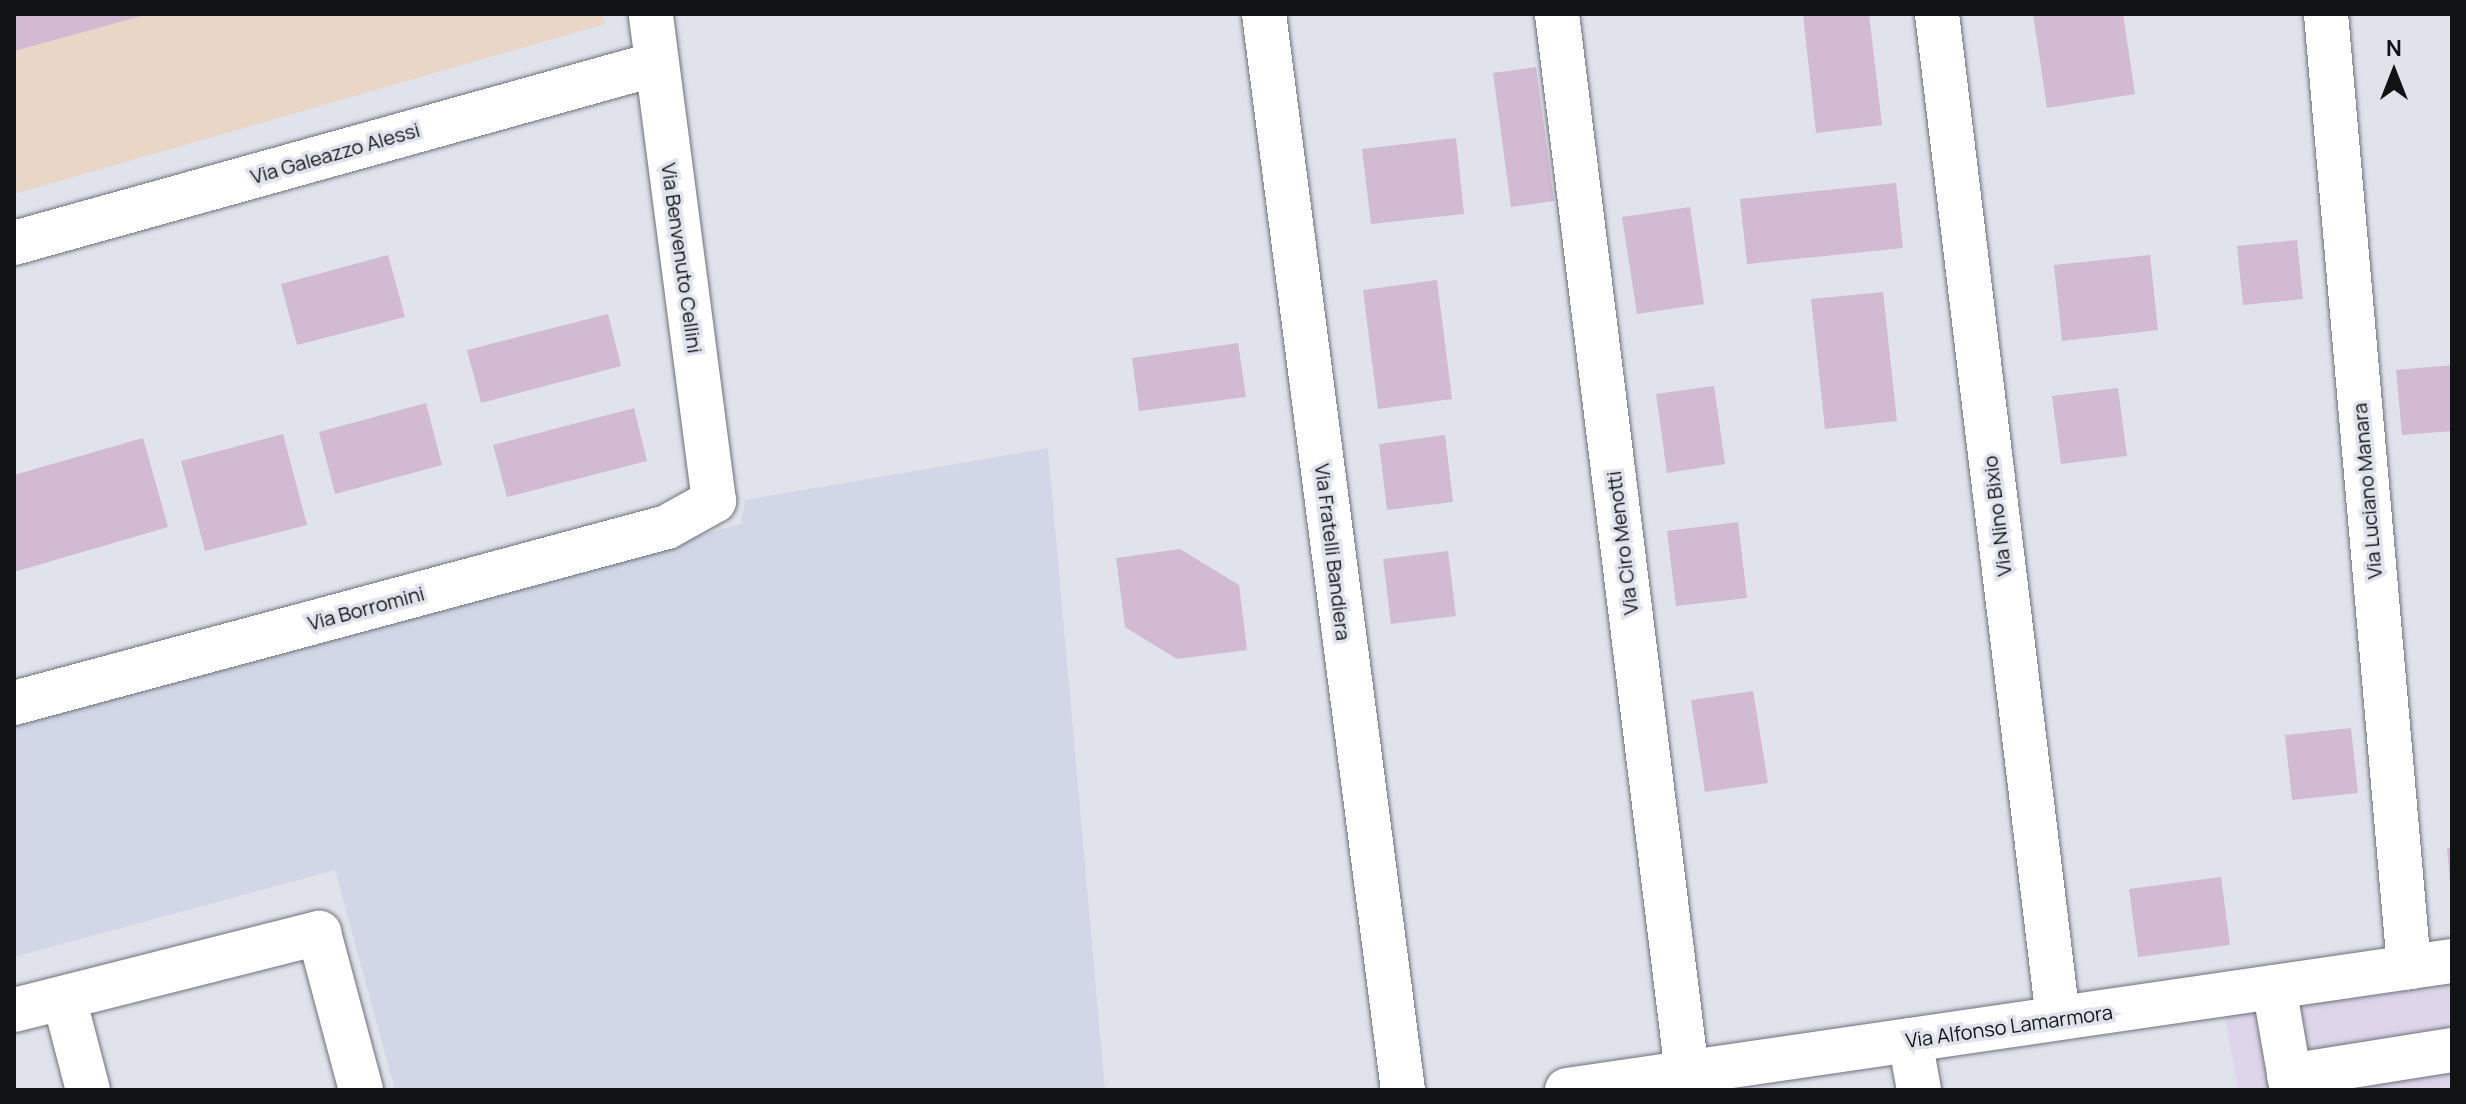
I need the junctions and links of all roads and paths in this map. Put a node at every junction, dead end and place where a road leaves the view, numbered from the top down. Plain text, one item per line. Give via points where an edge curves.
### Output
1 (651, 14) edge
2 (1264, 14) edge
3 (1557, 14) edge
4 (1937, 14) edge
5 (2326, 14) edge
6 (656, 64) junction
7 (14, 243) edge
8 (714, 501) joint
9 (14, 703) edge
10 (2452, 961) edge
11 (2409, 967) junction
12 (2274, 987) junction
13 (64, 998) junction
14 (14, 1010) edge
15 (2058, 1018) junction
16 (1910, 1040) junction
17 (2452, 1050) edge
18 (1687, 1073) junction
19 (2290, 1083) edge
20 (88, 1090) edge
21 (361, 1090) edge
22 (1403, 1090) edge
23 (1567, 1090) edge
24 (1919, 1090) edge

1 - 6 street, Via Benvenuto Cellini
2 - 22 street, Via Fratelli Bandiera
3 - 18 street, Via Ciro Menotti
4 - 15 street, Via Nino Bixio
5 - 11 street, Via Luciano Manara
6 - 7 street, Via Galeazzo Alessi
6 - 8 street, Via Benvenuto Cellini
8 - 9 street, Via Borromini via 667,527
10 - 11 street, Via Alfonso Lamarmora
11 - 12 street, Via Alfonso Lamarmora
12 - 15 street, Via Alfonso Lamarmora
12 - 19 street
13 - 14 street
13 - 20 street
13 - 21 street via 319,933
15 - 16 street, Via Alfonso Lamarmora
16 - 18 street, Via Alfonso Lamarmora
16 - 24 street
17 - 19 street
18 - 23 street, Via Alfonso Lamarmora

